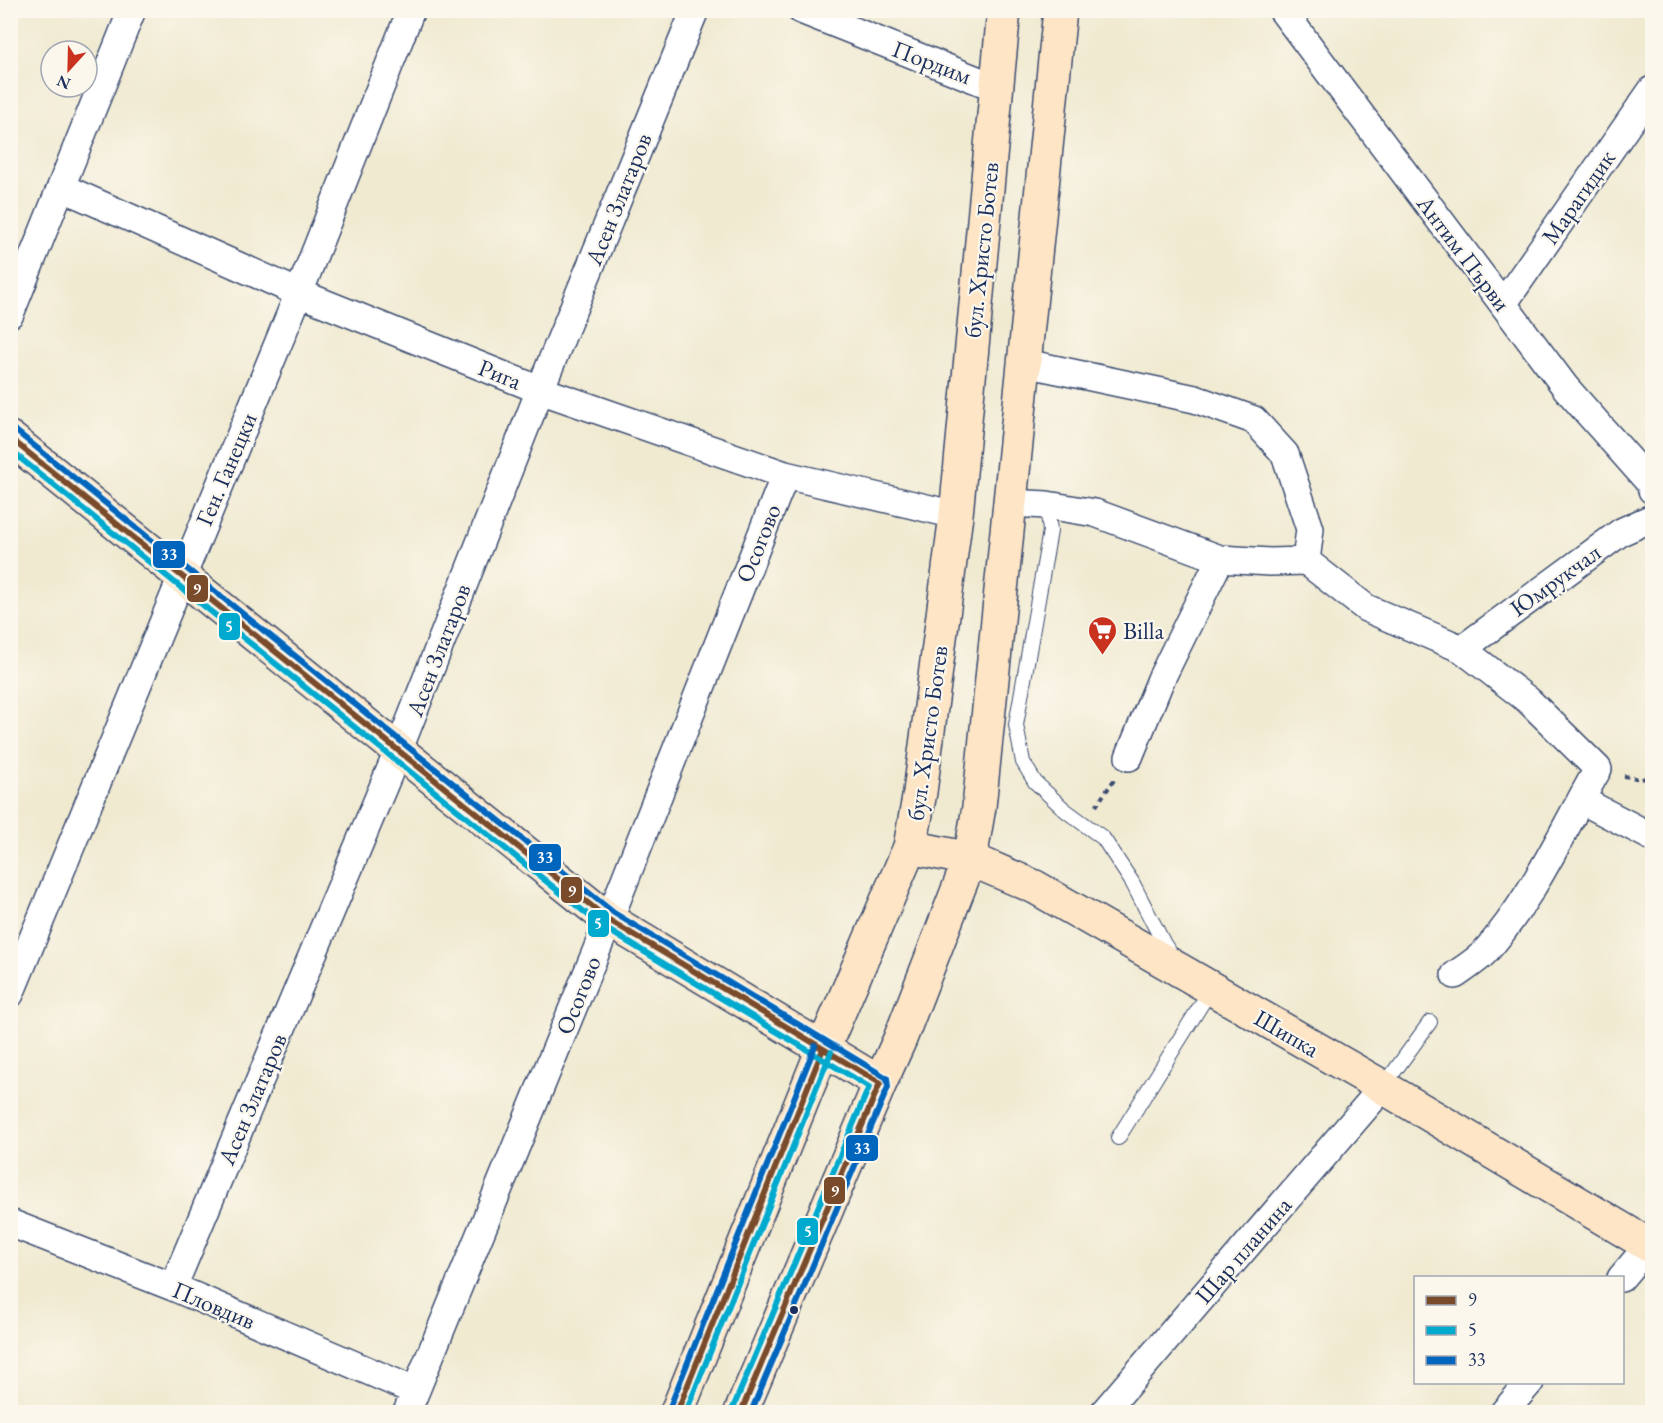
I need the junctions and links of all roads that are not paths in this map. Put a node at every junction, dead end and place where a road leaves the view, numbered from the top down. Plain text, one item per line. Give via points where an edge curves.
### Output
1 (132, 10) edge
2 (411, 10) edge
3 (695, 10) edge
4 (801, 10) edge
5 (1004, 10) edge
6 (1060, 10) edge
7 (1282, 10) edge
8 (997, 88) junction
9 (1653, 90) edge
10 (61, 187) junction
11 (299, 293) junction
12 (1503, 304) junction
13 (10, 314) edge
14 (1025, 363) junction
15 (540, 390) junction
16 (10, 438) edge
17 (785, 475) junction
18 (1653, 490) edge
19 (1009, 503) junction
20 (1047, 505) junction
21 (956, 515) junction
22 (1653, 518) edge
23 (1220, 559) junction
24 (1306, 561) junction
25 (182, 574) junction
26 (1462, 649) junction
27 (399, 749) junction
28 (1129, 757) road end
29 (1581, 800) junction
30 (1653, 837) edge
31 (910, 847) junction
32 (970, 860) junction
33 (609, 920) junction
34 (1455, 975) dead end
35 (1199, 982) junction
36 (10, 994) edge
37 (1431, 1022) dead end
38 (823, 1049) junction
39 (880, 1083) junction
40 (1383, 1087) junction
41 (1118, 1138) dead end
42 (10, 1223) edge
43 (1651, 1246) edge
44 (1623, 1276) edge
45 (173, 1287) junction
46 (1529, 1384) edge
47 (411, 1402) edge
48 (677, 1413) edge
49 (741, 1413) edge
50 (1104, 1413) edge
51 (1504, 1413) edge

1 - 10 street
2 - 11 street, Ген. Ганецки
3 - 15 street, Асен Златаров
4 - 8 street, Пордим
5 - 8 main road, бул. Христо Ботев
6 - 14 main road
7 - 12 street, Антим Първи
8 - 21 main road, бул. Христо Ботев
9 - 12 street, Марагидик
10 - 11 street, Рига
10 - 13 street
11 - 15 street, Рига
11 - 25 street, Ген. Ганецки
12 - 18 street, Антим Първи via 1566,388
14 - 19 main road
14 - 24 street via 1195,399 1254,420 1285,454 1310,529
15 - 17 street, Рига
15 - 27 street, Асен Златаров
16 - 25 main road
17 - 21 street, Рига
17 - 33 street, Осогово
19 - 20 street
19 - 32 main road via 980,807
20 - 23 street via 1095,513
20 - 35 lane via 1050,531 1016,724 1023,762 1035,782 1103,838 1132,882 1164,944
21 - 31 main road, бул. Христо Ботев
22 - 26 street, Юмрукчал via 1621,532
23 - 24 street
23 - 28 street via 1161,679
24 - 26 street via 1366,608
25 - 27 main road
25 - 36 street, Ген. Ганецки
26 - 29 street via 1529,701 1598,769
27 - 33 main road
27 - 45 street, Асен Златаров
29 - 30 street
29 - 34 street via 1542,872 1499,935 1482,955
31 - 32 main road, Шипка
31 - 38 main road, бул. Христо Ботев
32 - 35 main road, Шипка via 1035,887
32 - 39 main road
33 - 38 main road
33 - 47 street, Осогово
35 - 40 main road, Шипка
35 - 41 lane
37 - 40 lane
38 - 39 main road
38 - 48 main road, бул. Христо Ботев
39 - 49 main road
40 - 43 main road, Шипка
40 - 50 street, Шар планина
42 - 45 street, Пловдив
43 - 44 street
45 - 47 street, Пловдив
46 - 51 street

